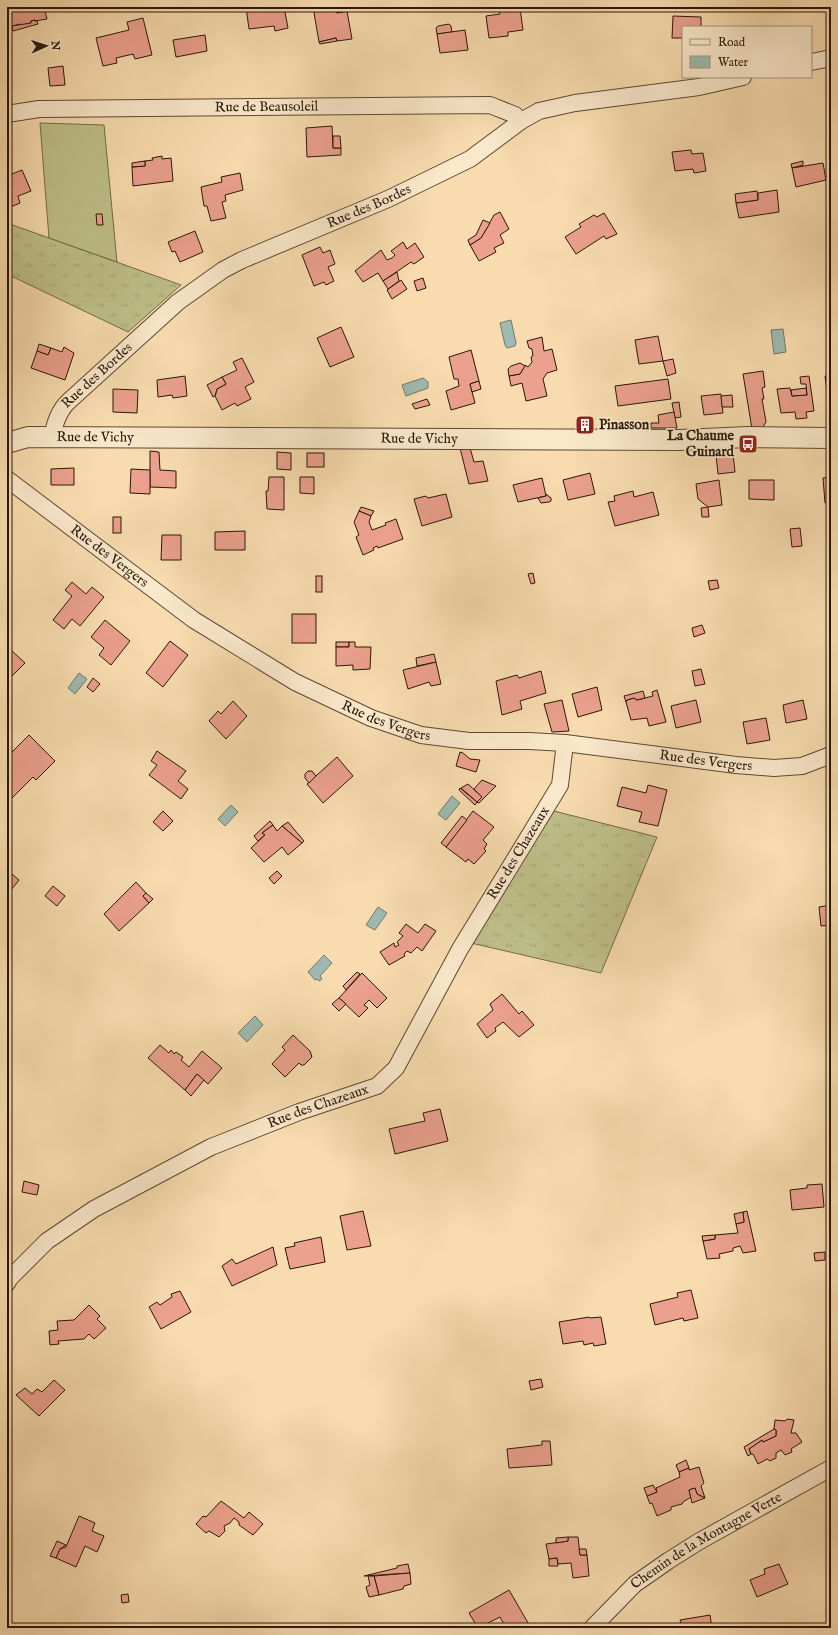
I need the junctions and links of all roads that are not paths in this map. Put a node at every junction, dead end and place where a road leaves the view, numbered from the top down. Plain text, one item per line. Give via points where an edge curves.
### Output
1 (831, 58) edge
2 (812, 62) edge
3 (738, 78) edge
4 (7, 114) edge
5 (521, 122) junction
6 (53, 438) junction
7 (831, 438) edge
8 (7, 443) edge
9 (7, 479) edge
10 (565, 743) junction
11 (831, 755) edge
12 (7, 1283) edge
13 (831, 1468) edge
14 (592, 1628) edge

1 - 2 street
3 - 5 street, Rue des Bordes via 575,103 540,111
4 - 5 street, Rue de Beausoleil via 39,109 490,105 515,115
5 - 6 street, Rue des Bordes via 470,159 388,199 242,260 201,284 64,406 53,431
6 - 7 street, Rue de Vichy
6 - 8 street, Rue de Vichy via 28,437
9 - 10 street, Rue des Vergers via 194,620 295,682 372,718 421,735 469,741 528,740
10 - 11 street, Rue des Vergers via 774,768 802,766
10 - 12 street, Rue des Chazeaux via 560,785 460,949 396,1068 377,1086 299,1112 212,1147 94,1209 47,1241
13 - 14 street, Chemin de la Montagne Verte via 668,1561 635,1584

